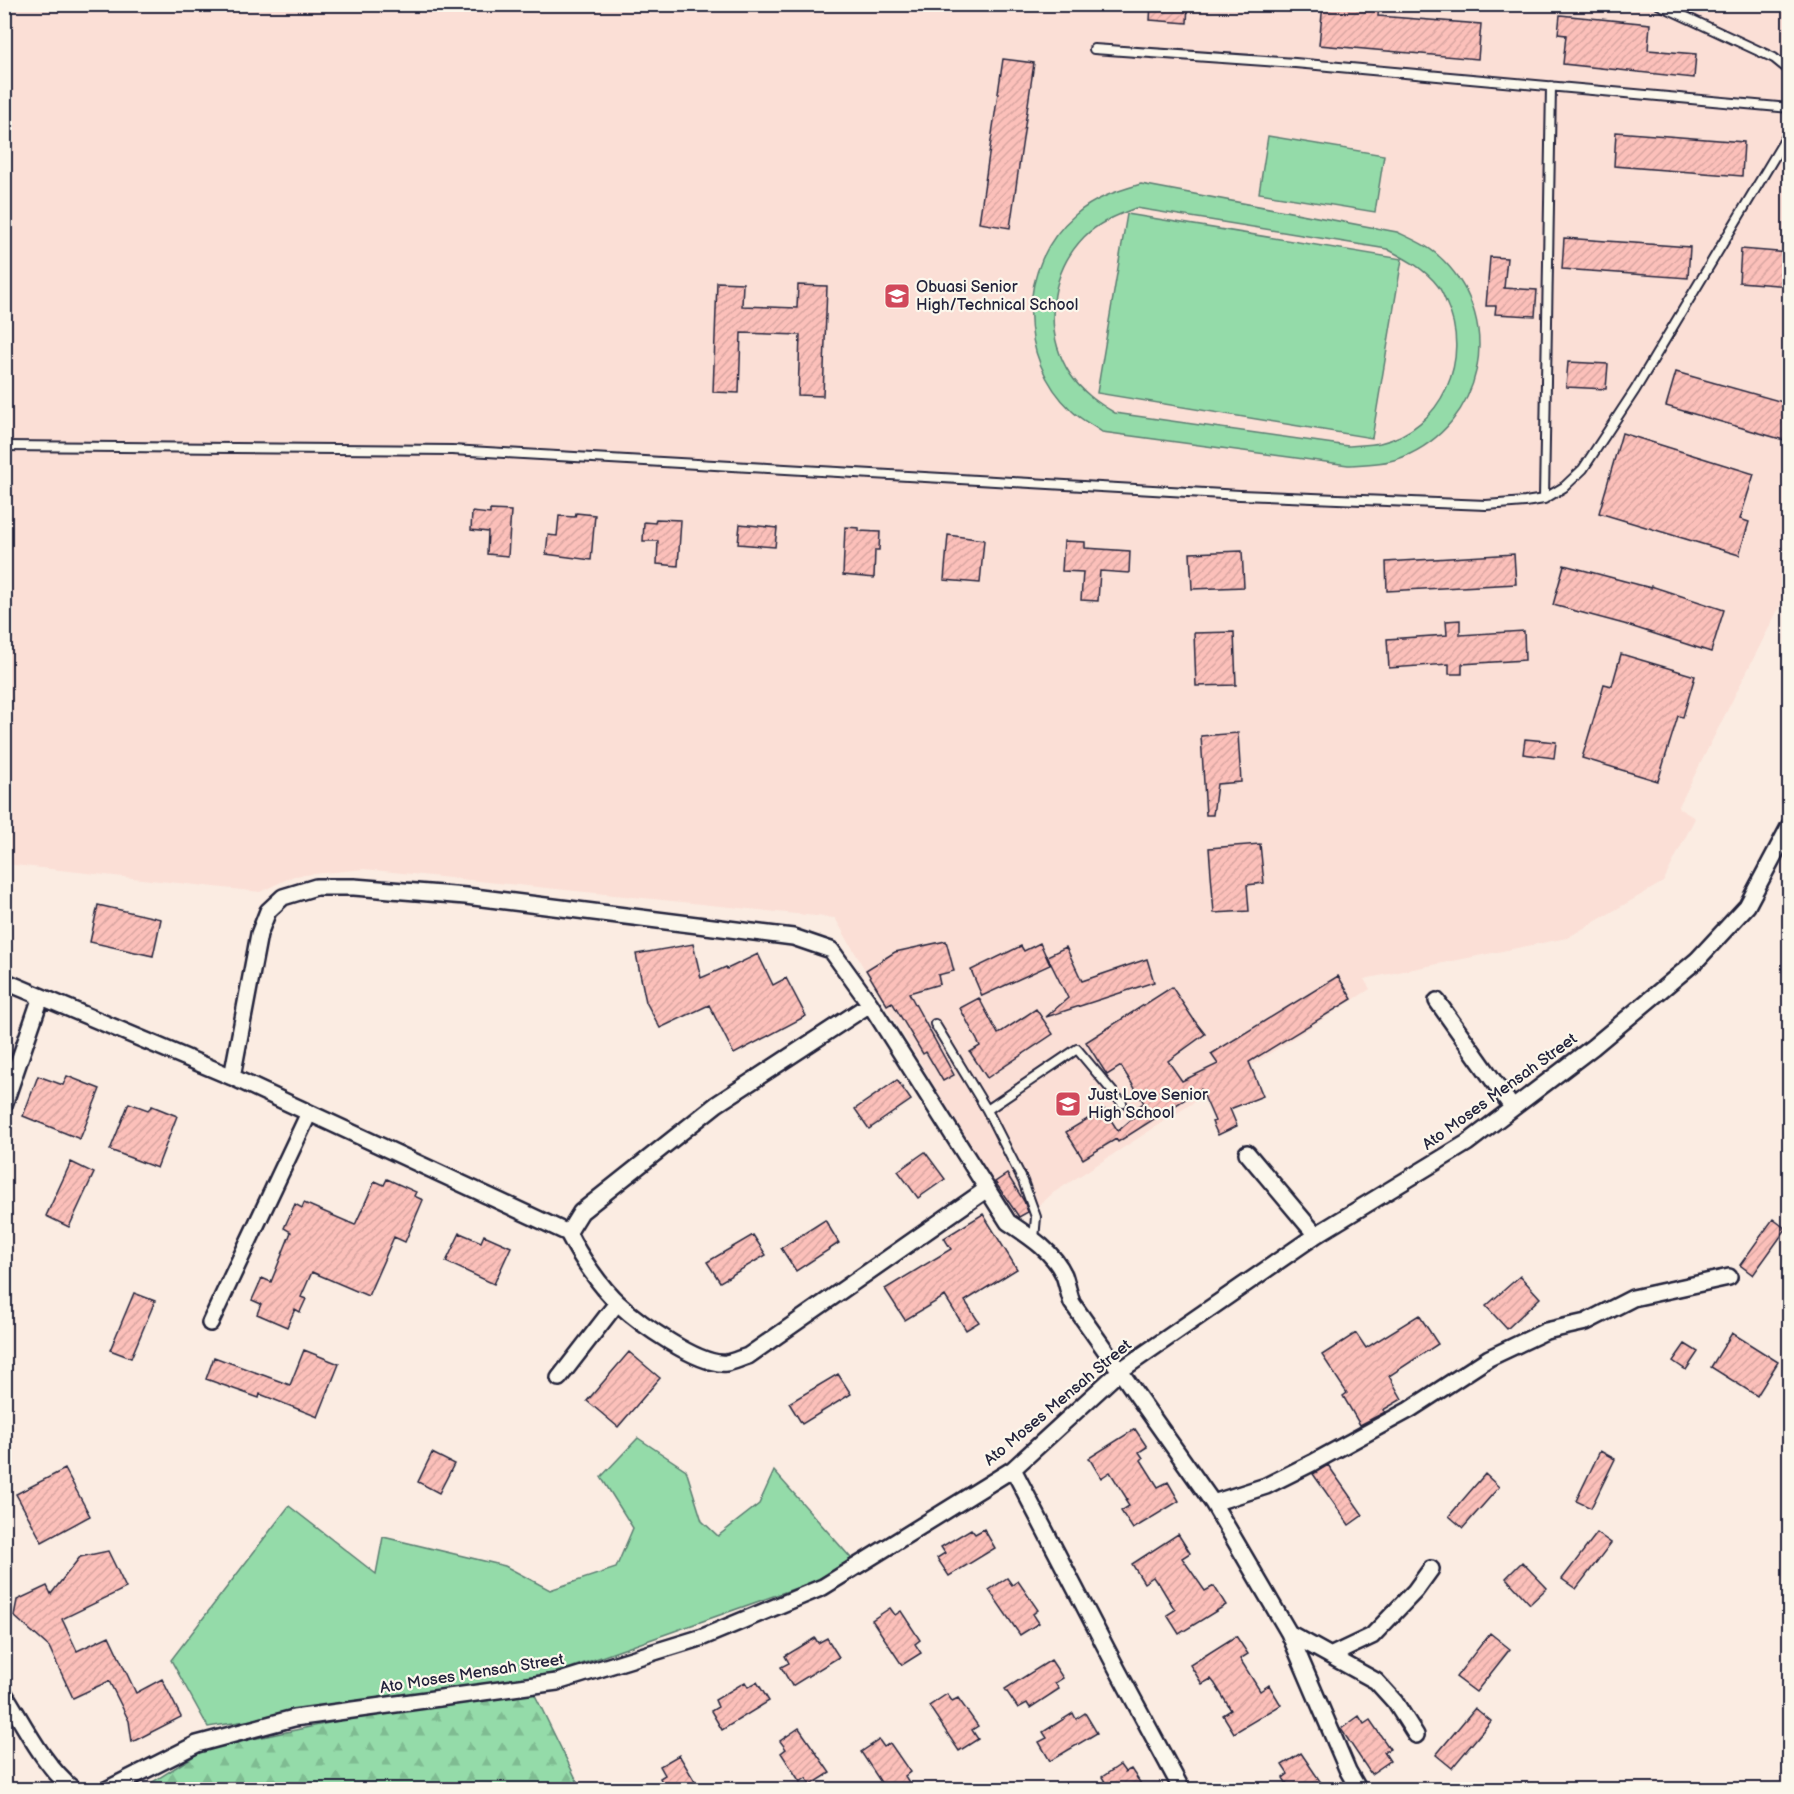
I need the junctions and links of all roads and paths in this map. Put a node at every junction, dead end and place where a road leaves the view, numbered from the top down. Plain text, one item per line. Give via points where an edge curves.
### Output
1 (1658, 4) edge
2 (1094, 49) dead end
3 (1790, 71) edge
4 (1551, 86) junction
5 (1790, 108) edge
6 (1790, 131) edge
7 (1781, 145) junction
8 (1790, 149) edge
9 (4, 446) edge
10 (1544, 499) junction
11 (1790, 825) edge
12 (4, 981) edge
13 (41, 997) junction
14 (1437, 1001) dead end
15 (870, 1004) junction
16 (935, 1024) dead end
17 (232, 1077) junction
18 (1122, 1103) dead end
19 (4, 1105) edge
20 (1512, 1107) junction
21 (987, 1110) junction
22 (309, 1113) junction
23 (1247, 1153) dead end
24 (987, 1189) junction
25 (568, 1233) junction
26 (1316, 1235) junction
27 (1034, 1239) junction
28 (1729, 1277) dead end
29 (617, 1304) junction
30 (210, 1323) dead end
31 (1120, 1370) junction
32 (559, 1378) dead end
33 (1013, 1469) junction
34 (1213, 1503) junction
35 (1431, 1569) dead end
36 (1288, 1633) junction
37 (1332, 1655) junction
38 (4, 1693) edge
39 (1416, 1735) dead end
40 (74, 1790) edge
41 (106, 1790) edge
42 (1182, 1790) edge
43 (1359, 1790) edge

1 - 3 lane via 1774,58
2 - 4 lane
4 - 5 lane
4 - 10 lane
6 - 7 lane
7 - 8 lane
7 - 10 lane via 1635,390 1583,469
9 - 10 lane via 452,450 1240,495 1486,505
11 - 20 street, Ato Moses Mensah Street via 1747,906 1697,960 1593,1047
12 - 13 street
13 - 17 street
13 - 19 street
14 - 20 street
15 - 17 street via 831,950 793,937 466,896 354,886 316,887 283,897 268,911 259,934
15 - 24 street
15 - 25 street via 717,1104 581,1212
16 - 21 lane
17 - 22 street
18 - 21 lane via 1077,1049
20 - 26 street, Ato Moses Mensah Street via 1467,1143
21 - 27 lane via 1023,1181 1036,1217
22 - 25 street
22 - 30 street
23 - 26 street
24 - 27 street via 1008,1222
24 - 29 street via 748,1356 725,1363 703,1360
25 - 29 street via 579,1255
26 - 31 street, Ato Moses Mensah Street
27 - 31 street via 1053,1258 1064,1275 1072,1303
28 - 34 street via 1633,1298 1586,1322 1546,1331 1489,1358 1409,1410 1312,1463 1266,1486
29 - 32 street
31 - 33 street, Ato Moses Mensah Street
31 - 34 street
33 - 41 street, Ato Moses Mensah Street via 823,1587 703,1637 557,1682 294,1718 197,1744
33 - 42 street
34 - 36 street
35 - 37 street via 1372,1636
36 - 37 street
36 - 43 street
37 - 39 street via 1376,1680
38 - 40 street via 57,1776

